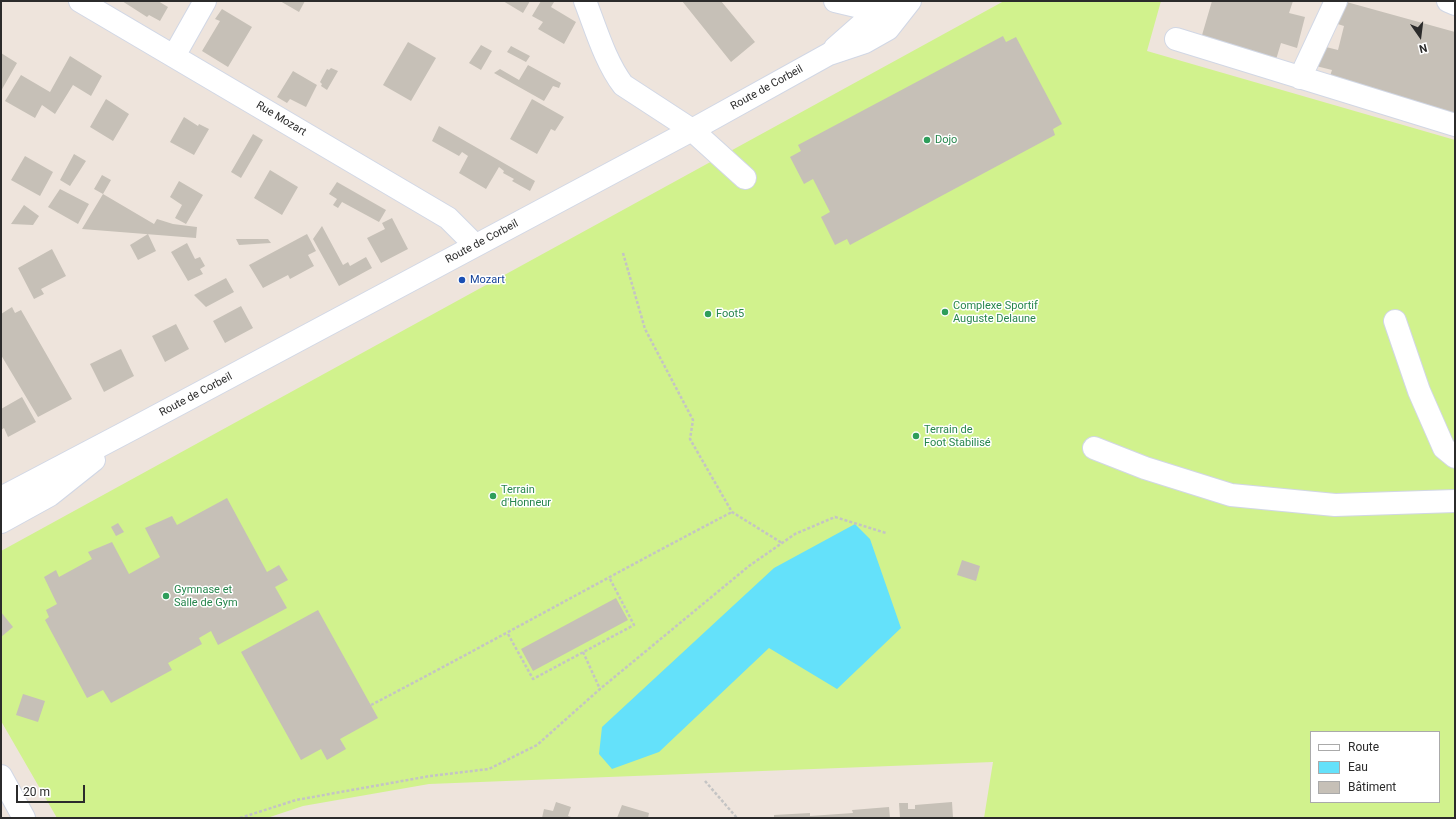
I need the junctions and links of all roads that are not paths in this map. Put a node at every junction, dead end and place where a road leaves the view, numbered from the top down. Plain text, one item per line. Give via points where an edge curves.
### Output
1 (80, 1) edge
2 (205, 1) edge
3 (585, 1) edge
4 (835, 1) edge
5 (910, 1) edge
6 (1336, 1) edge
7 (1448, 1) edge
8 (1455, 4) edge
9 (881, 6) edge
10 (1176, 39) dead end
11 (829, 54) junction
12 (174, 56) junction
13 (1300, 78) junction
14 (1455, 125) edge
15 (692, 130) junction
16 (745, 178) dead end
17 (475, 245) junction
18 (1395, 322) dead end
19 (134, 428) junction
20 (1094, 448) dead end
21 (1455, 457) edge
22 (1, 498) edge
23 (1455, 501) edge
24 (1, 522) edge
25 (1, 776) edge
26 (24, 818) edge

1 - 12 street, Rue Mozart
2 - 12 street
3 - 15 street via 606,54 623,85
4 - 9 street
5 - 11 street, Route de Corbeil via 888,29 865,42
6 - 13 street
7 - 8 street
9 - 11 street, Route de Corbeil
10 - 13 street
11 - 15 street, Route de Corbeil
12 - 17 street, Rue Mozart via 448,218
13 - 14 street
15 - 16 street
15 - 17 street, Route de Corbeil
17 - 19 street, Route de Corbeil
18 - 21 street via 1419,391 1444,448
19 - 22 street, Route de Corbeil
19 - 24 street, Route de Corbeil via 50,495
20 - 23 street via 1145,468 1231,495 1335,505
25 - 26 street

